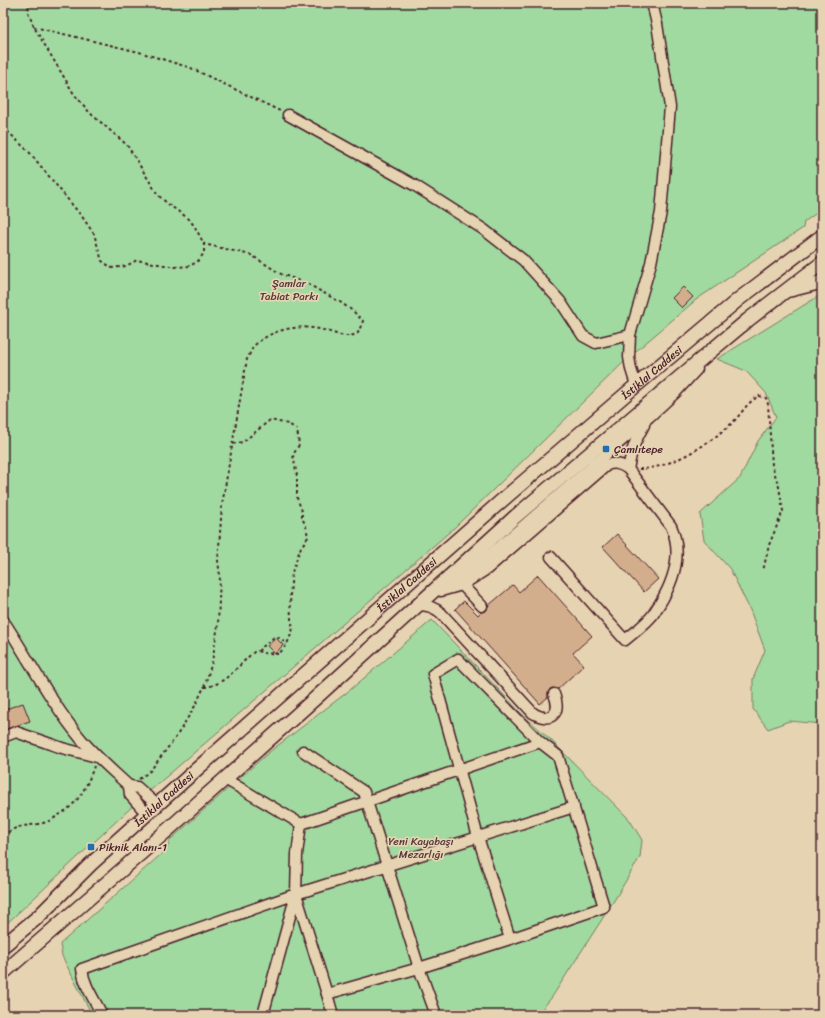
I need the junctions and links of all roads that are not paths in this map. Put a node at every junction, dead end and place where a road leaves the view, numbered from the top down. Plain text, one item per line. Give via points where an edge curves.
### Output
1 (652, 3) edge
2 (288, 115) road end
3 (822, 236) edge
4 (822, 263) edge
5 (822, 282) edge
6 (784, 292) junction
7 (630, 335) junction
8 (720, 343) junction
9 (636, 385) junction
10 (649, 417) junction
11 (628, 469) junction
12 (551, 557) dead end
13 (462, 585) junction
14 (441, 592) junction
15 (418, 605) junction
16 (482, 606) dead end
17 (3, 620) edge
18 (554, 694) dead end
19 (3, 737) edge
20 (540, 742) junction
21 (303, 751) dead end
22 (97, 757) junction
23 (459, 769) junction
24 (225, 779) junction
25 (367, 801) junction
26 (574, 807) junction
27 (152, 810) junction
28 (301, 824) junction
29 (478, 837) junction
30 (387, 866) junction
31 (296, 894) junction
32 (510, 939) junction
33 (3, 946) edge
34 (419, 968) junction
35 (3, 973) edge
36 (327, 994) junction
37 (102, 1015) edge
38 (264, 1015) edge
39 (333, 1015) edge
40 (436, 1015) edge

1 - 7 street via 670,107 661,212 651,263
2 - 7 street via 414,185 483,229 524,260 560,301 583,336 596,343
3 - 9 main road, İstiklal Caddesi via 740,299
4 - 6 main road, İstiklal Caddesi
5 - 6 main road
6 - 8 main road, İstiklal Caddesi
7 - 9 street via 629,357
8 - 10 street via 675,393
8 - 15 main road, İstiklal Caddesi via 516,516
9 - 27 main road, İstiklal Caddesi via 403,586
10 - 11 street via 631,450
10 - 14 street via 486,558
11 - 12 street via 675,533 677,549 673,577 652,616 625,640
11 - 13 street via 612,463 607,466 487,568
13 - 14 street
13 - 16 street
14 - 15 street
15 - 18 street via 434,607 441,613 533,713 540,717 551,717 557,708
15 - 24 main road, İstiklal Caddesi
17 - 22 street via 62,714
19 - 22 street via 16,732
20 - 23 street
20 - 23 street via 458,659 433,674
20 - 26 street via 558,756
21 - 25 street via 364,792
22 - 27 street via 129,786 138,787
23 - 25 street
23 - 29 street
24 - 28 street
24 - 35 main road, İstiklal Caddesi
25 - 28 street
25 - 30 street
26 - 29 street
26 - 32 street via 604,907
27 - 33 main road, İstiklal Caddesi via 91,864 38,917
28 - 31 street
29 - 30 street
29 - 32 street
30 - 31 street
30 - 34 street
31 - 36 street
31 - 37 street via 82,969 88,988
31 - 38 street
32 - 34 street
34 - 36 street
34 - 40 street
36 - 39 street

